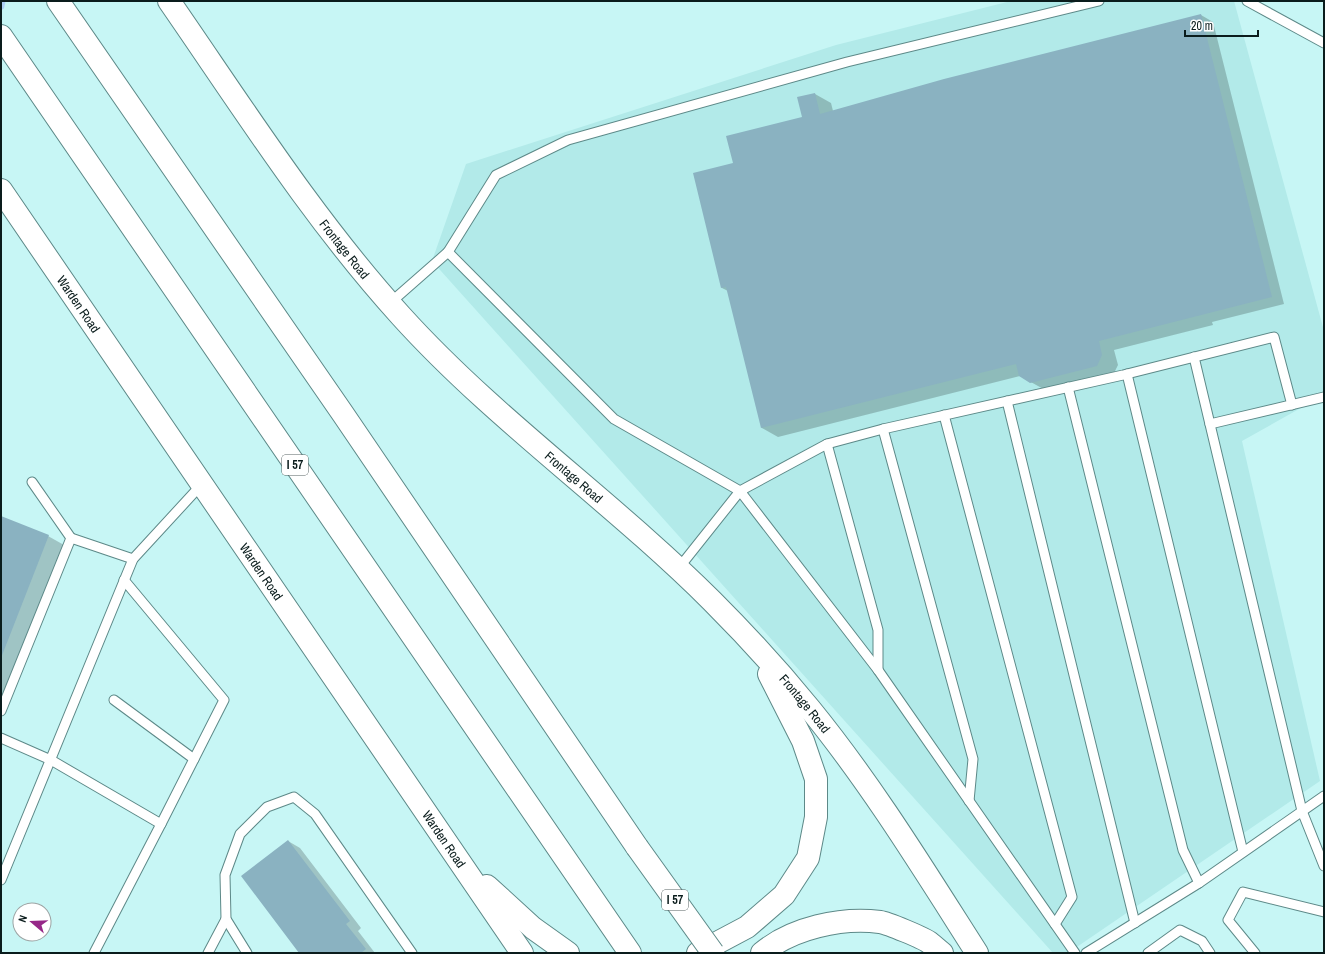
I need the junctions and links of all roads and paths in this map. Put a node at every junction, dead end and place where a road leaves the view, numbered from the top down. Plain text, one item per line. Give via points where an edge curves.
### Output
1 (58, 1) edge
2 (169, 1) edge
3 (1099, 1) edge
4 (1247, 1) edge
5 (1, 36) edge
6 (1324, 43) edge
7 (1, 190) edge
8 (448, 252) junction
9 (390, 303) junction
10 (1194, 357) junction
11 (1127, 374) junction
12 (1068, 387) junction
13 (1324, 397) edge
14 (1007, 401) junction
15 (1292, 405) junction
16 (944, 415) junction
17 (1210, 424) junction
18 (883, 429) junction
19 (827, 444) junction
20 (32, 482) dead end
21 (202, 484) junction
22 (740, 491) junction
23 (71, 538) junction
24 (133, 559) junction
25 (678, 569) junction
26 (124, 580) junction
27 (753, 643) junction
28 (878, 670) junction
29 (114, 700) dead end
30 (1, 711) edge
31 (1, 738) edge
32 (194, 759) junction
33 (51, 760) junction
34 (1324, 796) edge
35 (969, 801) junction
36 (1302, 811) junction
37 (161, 824) junction
38 (1243, 852) junction
39 (459, 861) junction
40 (1324, 866) edge
41 (1, 880) edge
42 (1199, 883) junction
43 (1324, 912) edge
44 (226, 919) junction
45 (1135, 923) junction
46 (1055, 924) junction
47 (94, 953) edge
48 (208, 953) edge
49 (247, 953) edge
50 (412, 953) edge
51 (522, 953) edge
52 (568, 953) edge
53 (630, 953) edge
54 (698, 953) edge
55 (713, 953) edge
56 (762, 953) edge
57 (942, 953) edge
58 (977, 953) edge
59 (1075, 953) edge
60 (1086, 953) edge
61 (1148, 953) edge
62 (1210, 953) edge
63 (1255, 953) edge

1 - 55 main road, I 57, bridge via 637,847
2 - 9 main road, Frontage Road via 305,197 355,264
3 - 8 lane via 847,62 568,140 496,175
4 - 6 lane
5 - 53 main road, I 57
7 - 21 main road, Warden Road
8 - 9 lane
8 - 22 lane via 614,419
9 - 25 main road, Frontage Road via 458,374
10 - 11 lane
10 - 15 lane via 1274,337
10 - 17 lane
11 - 12 lane
11 - 38 lane
12 - 14 lane
12 - 42 lane via 1183,850
13 - 15 lane
14 - 16 lane
14 - 45 lane
15 - 17 lane
16 - 18 lane
16 - 46 lane via 1072,897
17 - 36 lane
18 - 19 lane
18 - 35 lane via 973,759
19 - 22 lane
19 - 28 lane via 878,630
20 - 23 lane
21 - 24 lane
21 - 39 main road, Warden Road
22 - 25 lane
22 - 28 lane
23 - 24 lane
23 - 30 lane
24 - 26 lane
25 - 27 main road, Frontage Road
26 - 32 lane via 224,700
26 - 33 lane
27 - 54 main road via 803,741 816,779 816,817 808,858 784,895 747,927
27 - 58 main road, Frontage Road via 810,709 848,759
28 - 35 lane
29 - 32 lane
31 - 33 lane
32 - 37 lane
33 - 37 lane
33 - 41 lane
34 - 36 lane
35 - 46 lane
36 - 38 lane
36 - 40 lane
37 - 47 lane
38 - 42 lane
39 - 51 main road, Warden Road
39 - 52 main road via 533,928
42 - 45 lane
43 - 63 lane via 1243,892 1228,920
44 - 48 lane
44 - 49 lane
44 - 50 lane via 224,876 240,834 267,807 294,797 315,814
45 - 60 lane
46 - 59 lane
56 - 57 main road via 772,945 804,930 850,922 881,922 930,942
61 - 62 lane via 1180,930 1202,941

